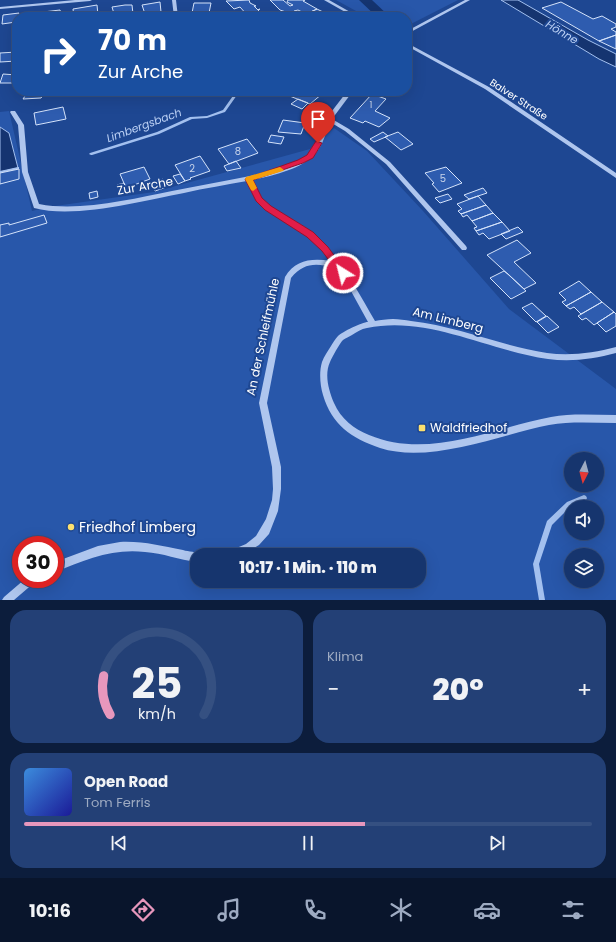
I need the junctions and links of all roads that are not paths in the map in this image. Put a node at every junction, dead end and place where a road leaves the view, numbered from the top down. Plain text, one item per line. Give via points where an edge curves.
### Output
1 (86, 0) edge
2 (90, 0) edge
3 (174, 0) edge
4 (326, 0) edge
5 (468, 0) edge
6 (0, 8) edge
7 (175, 12) edge
8 (348, 12) edge
9 (412, 30) edge
10 (412, 47) edge
11 (346, 96) edge
12 (13, 112) dead end
13 (329, 119) junction
14 (616, 176) edge
15 (249, 179) junction
16 (464, 248) dead end
17 (338, 266) junction
18 (372, 323) junction
19 (616, 350) edge
20 (616, 419) edge
21 (248, 548) edge
22 (190, 557) edge
23 (64, 563) edge
24 (21, 588) edge
25 (7, 600) edge

1 - 2 street
1 - 6 street
3 - 7 street
4 - 8 street
5 - 9 street
10 - 14 street, Balver Straße via 487,88
11 - 13 street
12 - 15 street, Zur Arche via 21,125 25,172 36,206 41,208 91,206
13 - 15 street, Zur Arche via 310,156
13 - 16 street via 388,163
15 - 17 street via 259,199 268,208 310,234
17 - 18 street
17 - 21 street, An der Schleifmühle via 312,261 293,270 288,277 263,403 264,417 275,458 277,493 269,524 259,539
18 - 19 street, Am Limberg via 415,322 547,356 578,358
18 - 20 street, Am Limberg via 345,335 334,345 324,367 327,398 336,416 349,430 367,440 397,448 429,448 551,421 576,418
22 - 23 street via 146,547 118,545
24 - 25 street

